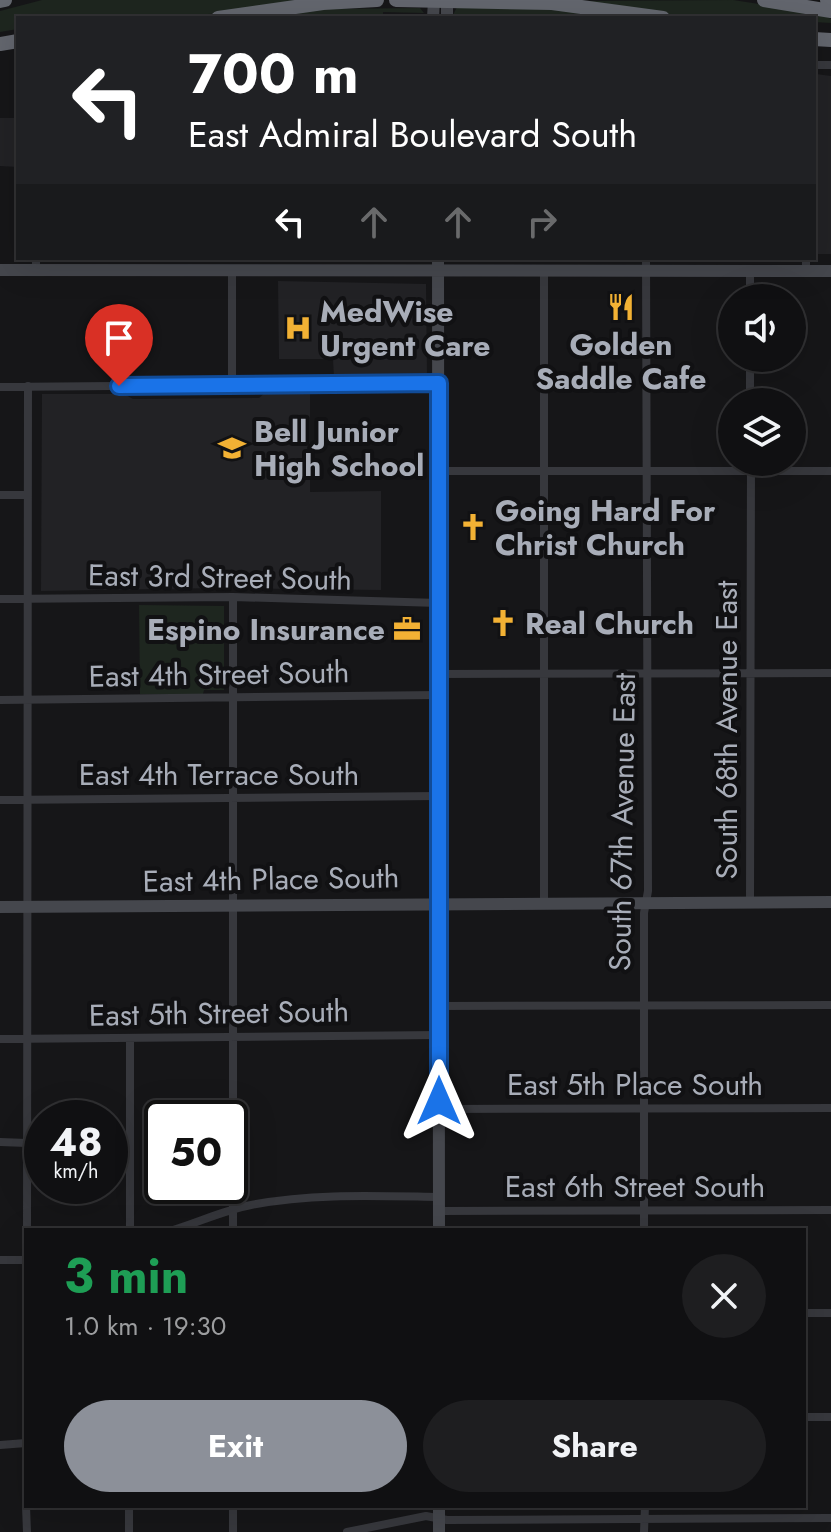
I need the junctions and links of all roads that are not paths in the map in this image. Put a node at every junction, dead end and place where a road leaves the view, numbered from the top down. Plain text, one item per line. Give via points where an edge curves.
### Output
1 (377, 0) edge
2 (396, 0) edge
3 (764, 0) edge
4 (440, 9) edge
5 (831, 11) edge
6 (232, 16) edge
7 (648, 16) edge
8 (36, 264) edge
9 (647, 264) edge
10 (806, 264) edge
11 (438, 265) edge
12 (0, 270) edge
13 (232, 270) junction
14 (544, 271) junction
15 (750, 271) junction
16 (831, 271) edge
17 (750, 284) edge
18 (439, 383) junction
19 (232, 385) junction
20 (28, 386) junction
21 (0, 387) edge
22 (718, 468) edge
23 (806, 469) edge
24 (439, 471) junction
25 (545, 471) junction
26 (648, 471) junction
27 (831, 471) edge
28 (751, 476) edge
29 (0, 495) edge
30 (27, 495) junction
31 (233, 597) junction
32 (0, 599) edge
33 (27, 599) junction
34 (439, 603) junction
35 (831, 673) edge
36 (439, 674) junction
37 (545, 674) junction
38 (648, 674) junction
39 (750, 674) junction
40 (438, 695) junction
41 (233, 698) junction
42 (0, 700) edge
43 (27, 700) junction
44 (438, 796) junction
45 (233, 798) junction
46 (0, 800) edge
47 (27, 800) junction
48 (831, 902) edge
49 (544, 903) junction
50 (646, 903) junction
51 (750, 903) junction
52 (438, 904) junction
53 (232, 905) junction
54 (0, 907) edge
55 (26, 907) junction
56 (645, 1005) junction
57 (831, 1005) edge
58 (439, 1006) junction
59 (439, 1035) junction
60 (233, 1037) junction
61 (130, 1038) junction
62 (0, 1039) edge
63 (27, 1039) junction
64 (27, 1100) edge
65 (831, 1108) edge
66 (439, 1109) junction
67 (645, 1109) junction
68 (0, 1142) edge
69 (24, 1143) edge
70 (27, 1204) edge
71 (439, 1204) junction
72 (644, 1210) junction
73 (831, 1210) edge
74 (232, 1211) junction
75 (27, 1228) edge
76 (130, 1228) edge
77 (179, 1228) edge
78 (233, 1228) edge
79 (439, 1228) edge
80 (644, 1228) edge
81 (0, 1260) edge
82 (24, 1260) edge
83 (806, 1313) edge
84 (831, 1313) edge
85 (806, 1417) edge
86 (831, 1417) edge
87 (24, 1443) edge
88 (0, 1445) edge
89 (26, 1508) edge
90 (129, 1508) edge
91 (233, 1508) edge
92 (645, 1508) edge
93 (439, 1512) edge
94 (831, 1518) edge
95 (644, 1519) junction
96 (27, 1532) edge
97 (129, 1532) edge
98 (233, 1532) edge
99 (347, 1532) edge
100 (439, 1532) edge
101 (644, 1532) edge

1 - 6 highway
2 - 4 highway
3 - 5 highway
4 - 7 highway via 552,3
8 - 12 main road
8 - 13 main road
9 - 14 main road
9 - 15 main road
9 - 26 street, South 67th Avenue East
10 - 15 main road
10 - 16 main road
11 - 13 main road
11 - 14 main road
11 - 18 main road
13 - 19 street
14 - 25 street
15 - 17 street
18 - 19 street
18 - 24 main road
19 - 20 street
20 - 21 street
20 - 30 street
22 - 26 street
23 - 27 street
24 - 25 street
24 - 34 main road
25 - 26 street
25 - 37 street
26 - 38 street, South 67th Avenue East
28 - 39 street, South 68th Avenue East
29 - 30 street
30 - 33 street
31 - 33 street, East 3rd Street South
31 - 34 street, East 3rd Street South
31 - 41 street
32 - 33 street, East 3rd Street South
33 - 43 street
34 - 36 main road
35 - 39 street
36 - 37 street
36 - 40 main road
37 - 38 street
37 - 49 street
38 - 39 street
38 - 50 street, South 67th Avenue East
39 - 51 street, South 68th Avenue East
40 - 41 street, East 4th Street South
40 - 44 main road
41 - 43 street, East 4th Street South
41 - 45 street
42 - 43 street, East 4th Street South
43 - 47 street
44 - 45 street, East 4th Terrace South
44 - 52 main road
45 - 47 street, East 4th Terrace South
45 - 53 street
46 - 47 street, East 4th Terrace South
47 - 55 street
48 - 51 main road, East 4th Place South
49 - 50 main road, East 4th Place South
49 - 52 main road, East 4th Place South
50 - 51 main road, East 4th Place South
50 - 56 street, South 67th Avenue East
52 - 53 main road, East 4th Place South
52 - 58 main road
53 - 55 main road, East 4th Place South
53 - 60 street
54 - 55 main road, East 4th Place South
55 - 63 street
56 - 57 street
56 - 58 street
56 - 67 street, South 67th Avenue East
58 - 59 main road
59 - 60 street, East 5th Street South
59 - 66 main road
60 - 61 street, East 5th Street South
60 - 74 street
61 - 63 street, East 5th Street South
61 - 76 street
62 - 63 street, East 5th Street South
63 - 64 street
65 - 67 street, East 5th Place South
66 - 67 street, East 5th Place South
66 - 71 main road
67 - 72 street, South 67th Avenue East
68 - 69 street
70 - 75 street
71 - 72 street, East 6th Street South
71 - 74 street via 319,1197
71 - 79 main road
72 - 73 street, East 6th Street South
72 - 80 street, South 67th Avenue East
74 - 77 street
74 - 78 street
81 - 82 street
83 - 84 street
85 - 86 street
87 - 88 street
89 - 96 street
90 - 97 street
91 - 98 street
92 - 95 street
93 - 95 street
93 - 99 street
93 - 100 main road
94 - 95 street
95 - 101 street

